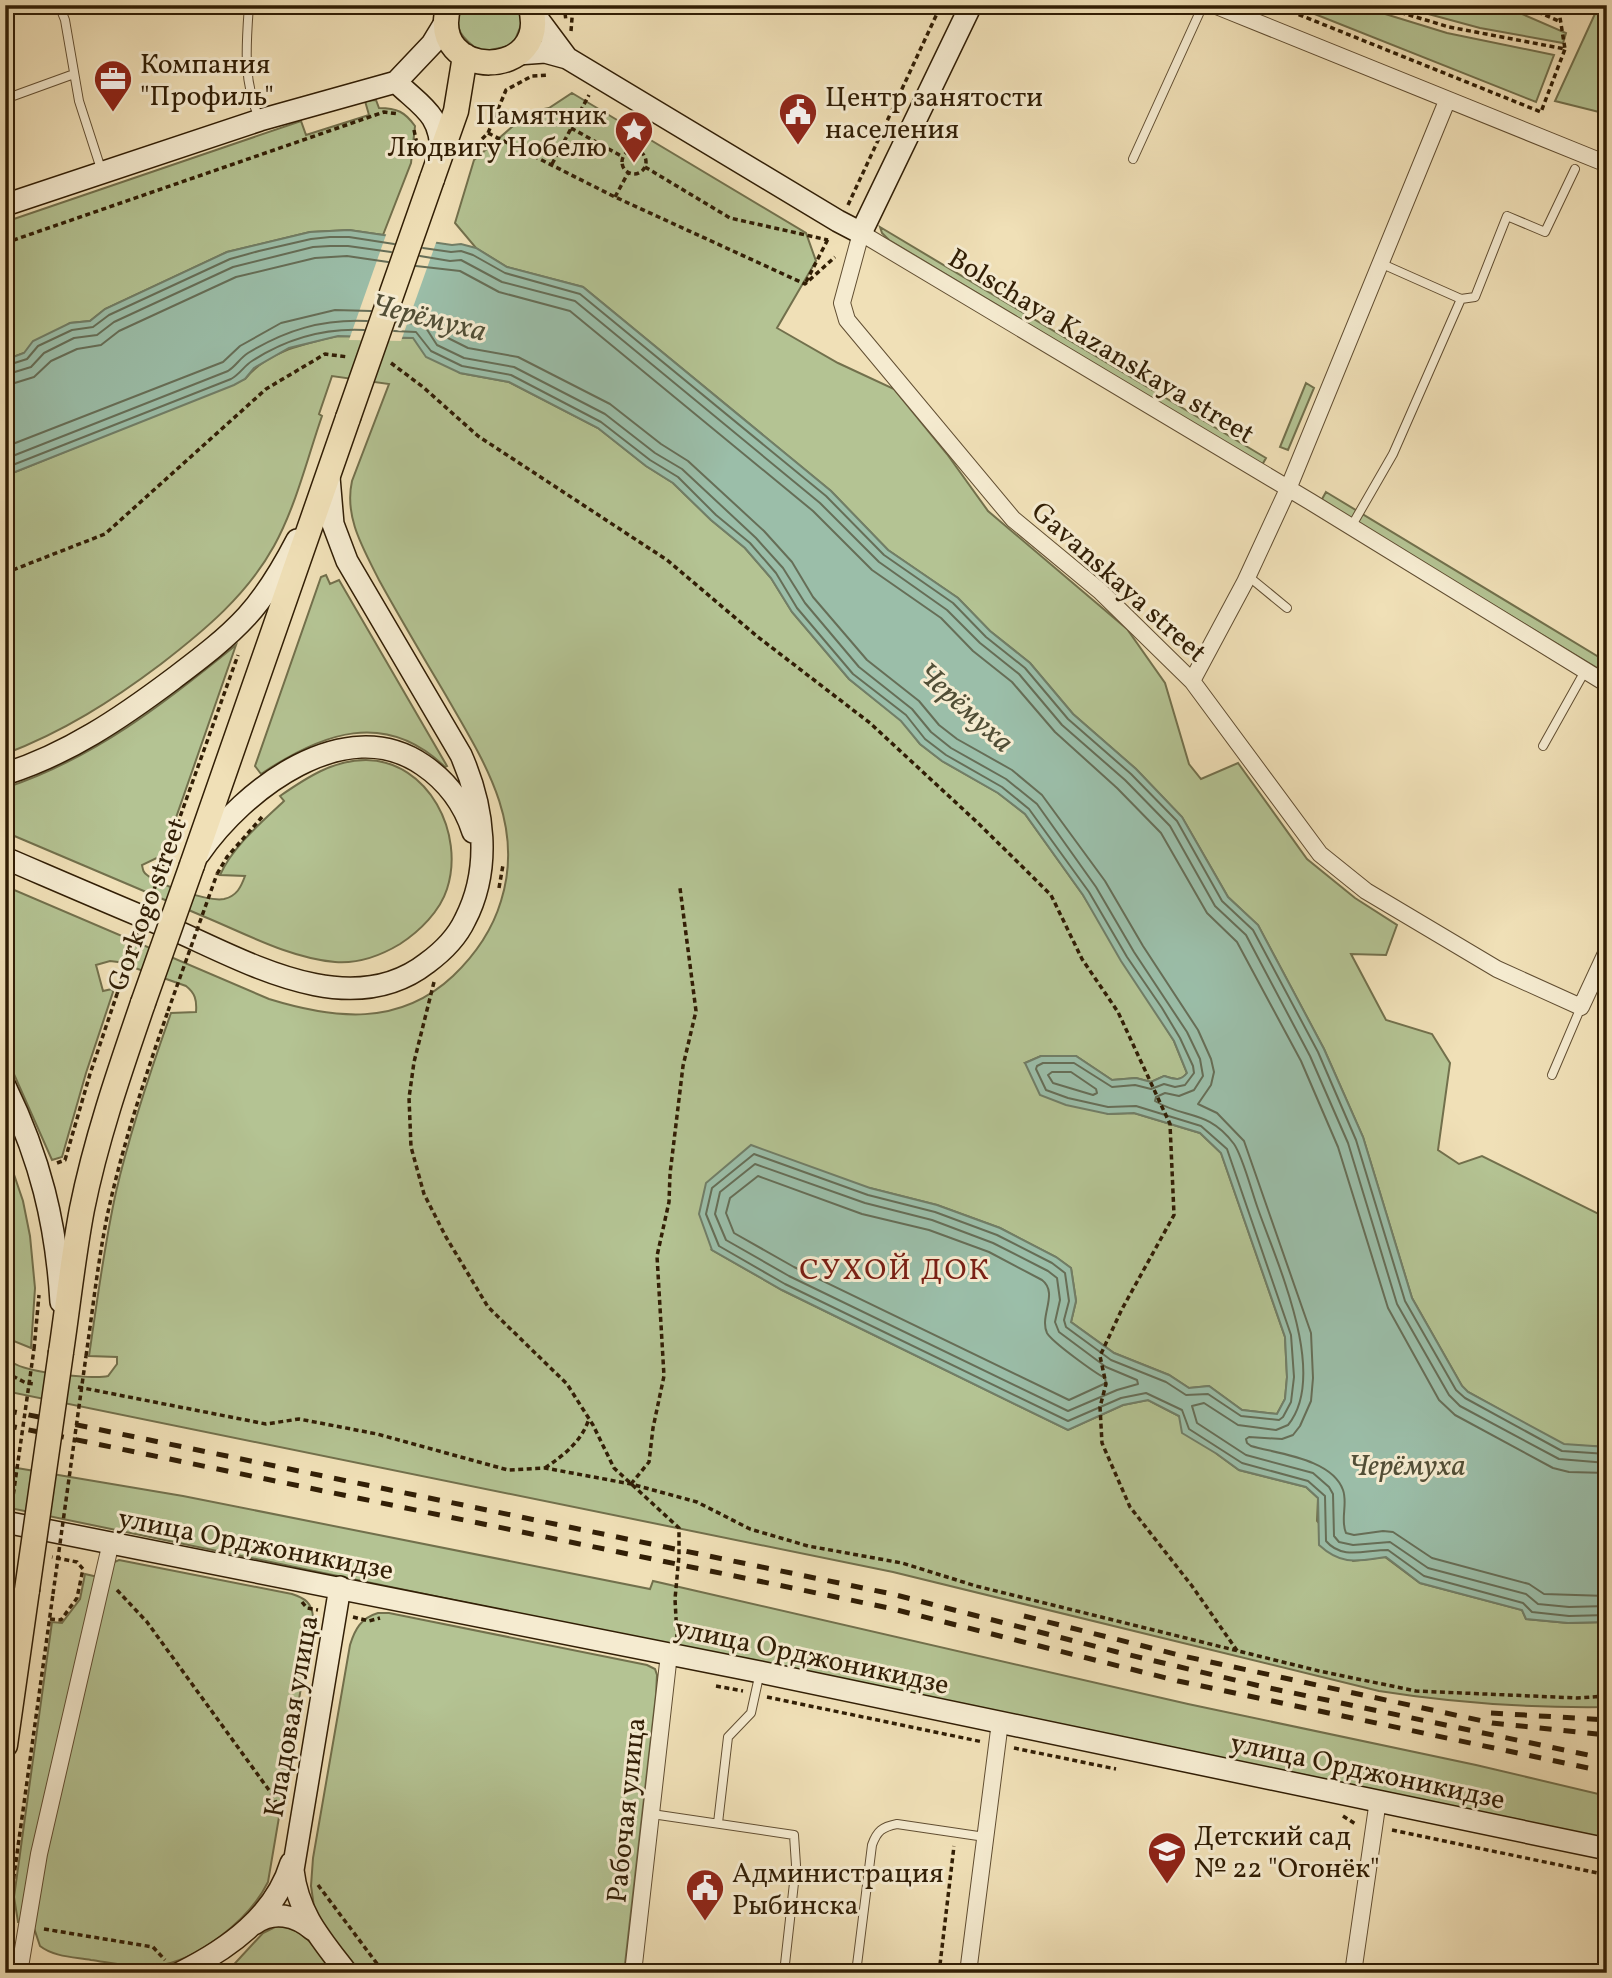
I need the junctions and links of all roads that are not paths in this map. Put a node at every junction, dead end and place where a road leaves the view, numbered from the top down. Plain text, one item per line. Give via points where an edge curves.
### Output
1 (59, 5) edge
2 (249, 5) edge
3 (971, 5) edge
4 (1203, 5) edge
5 (1214, 5) edge
6 (531, 8) edge
7 (447, 13) edge
8 (517, 54) junction
9 (564, 57) junction
10 (476, 60) junction
11 (74, 74) junction
12 (396, 82) junction
13 (5, 99) edge
14 (1447, 101) junction
15 (260, 120) junction
16 (439, 157) junction
17 (1132, 159) dead end
18 (1607, 164) edge
19 (1575, 169) dead end
20 (103, 172) junction
21 (5, 205) edge
22 (861, 233) junction
23 (1380, 263) junction
24 (1461, 299) junction
25 (332, 465) junction
26 (1288, 489) junction
27 (1351, 527) junction
28 (1248, 576) junction
29 (1287, 608) dead end
30 (1584, 670) junction
31 (1192, 681) junction
32 (1607, 684) edge
33 (1544, 746) dead end
34 (5, 774) edge
35 (5, 858) edge
36 (192, 865) junction
37 (473, 902) junction
38 (1607, 951) edge
39 (1581, 1007) junction
40 (1552, 1075) dead end
41 (5, 1086) edge
42 (61, 1352) junction
43 (5, 1522) edge
44 (109, 1552) junction
45 (340, 1587) junction
46 (673, 1655) junction
47 (760, 1672) junction
48 (1000, 1722) junction
49 (5, 1745) edge
50 (1378, 1800) junction
51 (652, 1814) junction
52 (718, 1823) junction
53 (985, 1837) junction
54 (1607, 1849) edge
55 (294, 1854) junction
56 (249, 1928) junction
57 (317, 1934) junction
58 (174, 1968) edge
59 (19, 1973) edge
60 (347, 1973) edge
61 (633, 1973) edge
62 (784, 1973) edge
63 (856, 1973) edge
64 (968, 1973) edge
65 (1353, 1973) edge

1 - 11 lane
2 - 15 lane via 246,61 250,94
3 - 22 street
4 - 17 lane
5 - 14 street
6 - 8 main road via 532,31
6 - 9 street
7 - 10 main road via 453,45
7 - 12 street via 432,44
8 - 9 street via 545,52
8 - 10 main road via 504,61
9 - 22 street, Bolschaya Kazanskaya street
10 - 16 main road, Gorkogo street
11 - 13 lane
11 - 20 lane
12 - 15 street
12 - 16 street via 434,118 441,138
14 - 18 street
14 - 23 street
15 - 20 street
16 - 25 main road, Gorkogo street, bridge
19 - 24 lane via 1545,232 1507,216 1475,297
20 - 21 street
22 - 26 street, Bolschaya Kazanskaya street
22 - 31 street, Gavanskaya street via 842,303 847,320 1013,519 1100,591
23 - 24 lane
23 - 26 street
24 - 27 lane via 1393,454
25 - 34 street via 291,552 237,627 114,722 65,750
25 - 36 main road, Gorkogo street
25 - 37 street via 331,506 341,549 473,782 482,838
26 - 27 street, Bolschaya Kazanskaya street
26 - 28 street
27 - 30 street, Bolschaya Kazanskaya street
28 - 29 lane
28 - 31 street
30 - 32 street, Bolschaya Kazanskaya street
30 - 33 lane
31 - 39 street, Gavanskaya street via 1320,854 1366,891 1497,969
35 - 37 street via 278,974 332,988 377,987 417,971 450,942
36 - 37 street via 242,805 299,765 345,748 382,747 435,773 465,810 476,848
36 - 42 main road, Gorkogo street, bridge via 116,1083 88,1184
38 - 39 street
39 - 40 lane
41 - 42 street via 47,1196 62,1313
42 - 49 main road, Gorkogo street, bridge
43 - 44 street, улица Орджоникидзе
44 - 45 street, улица Орджоникидзе
44 - 59 street via 39,1854
45 - 46 street, улица Орджоникидзе
45 - 55 street, Кладовая улица
46 - 47 street, улица Орджоникидзе
46 - 51 street, Рабочая улица
47 - 48 street, улица Орджоникидзе
47 - 52 lane via 751,1713 729,1737
48 - 50 street, улица Орджоникидзе
48 - 53 street
50 - 54 street, улица Орджоникидзе
50 - 65 street via 1366,1827
51 - 52 lane
51 - 61 street, Рабочая улица
52 - 62 lane via 794,1835 796,1865
53 - 63 lane via 897,1824 876,1833
53 - 64 street
55 - 56 street via 284,1884
55 - 57 street via 297,1897
56 - 57 street via 267,1917 285,1915
56 - 58 street via 210,1958
57 - 60 street

